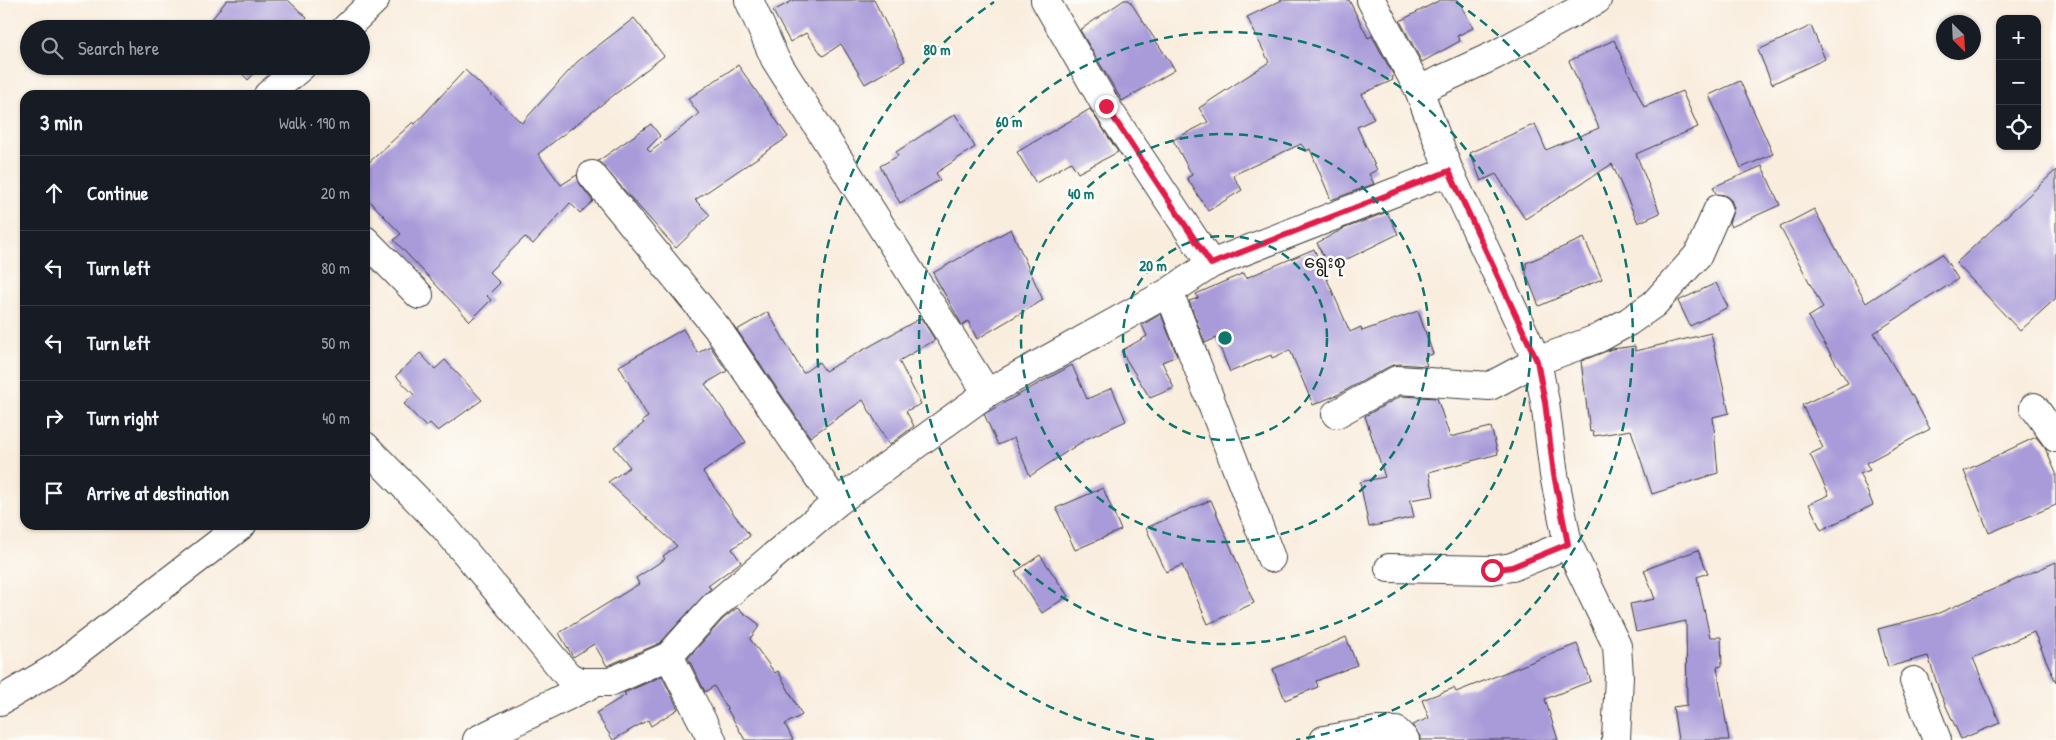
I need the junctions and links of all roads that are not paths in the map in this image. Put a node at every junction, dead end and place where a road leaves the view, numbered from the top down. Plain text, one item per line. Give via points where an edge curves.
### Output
1 (374, 0) edge
2 (749, 0) edge
3 (1045, 0) edge
4 (1371, 0) edge
5 (1597, 0) edge
6 (354, 20) edge
7 (291, 75) edge
8 (274, 90) edge
9 (1419, 90) junction
10 (1449, 171) junction
11 (592, 175) dead end
12 (1718, 209) dead end
13 (370, 245) edge
14 (1211, 264) junction
15 (1169, 292) junction
16 (420, 296) dead end
17 (1537, 361) junction
18 (987, 394) junction
19 (2034, 407) dead end
20 (1336, 414) dead end
21 (2056, 438) edge
22 (370, 451) edge
23 (836, 503) junction
24 (235, 530) edge
25 (1568, 544) junction
26 (1271, 558) dead end
27 (1389, 568) dead end
28 (669, 656) junction
29 (1914, 681) dead end
30 (596, 682) junction
31 (0, 702) edge
32 (477, 740) edge
33 (712, 740) edge
34 (1324, 740) edge
35 (1405, 740) edge
36 (1616, 740) edge
37 (1936, 740) edge

1 - 6 street
2 - 18 street via 775,60
3 - 14 street via 1106,106
4 - 9 street
5 - 9 street via 1493,56
7 - 8 street
9 - 10 street
10 - 14 street
10 - 17 street
11 - 23 street via 717,328
12 - 17 street via 1698,256 1654,304 1599,338
13 - 16 street
14 - 15 street
15 - 18 street
15 - 26 street
17 - 20 street via 1490,386 1397,380
17 - 25 street
18 - 23 street
19 - 21 street
22 - 30 street via 444,528 568,676 580,682
23 - 28 street via 712,608
24 - 31 street via 56,667
25 - 27 street via 1512,567 1492,570
25 - 36 street via 1617,646
28 - 30 street via 624,678
28 - 33 street
29 - 37 street
30 - 32 street
34 - 35 street via 1396,731

